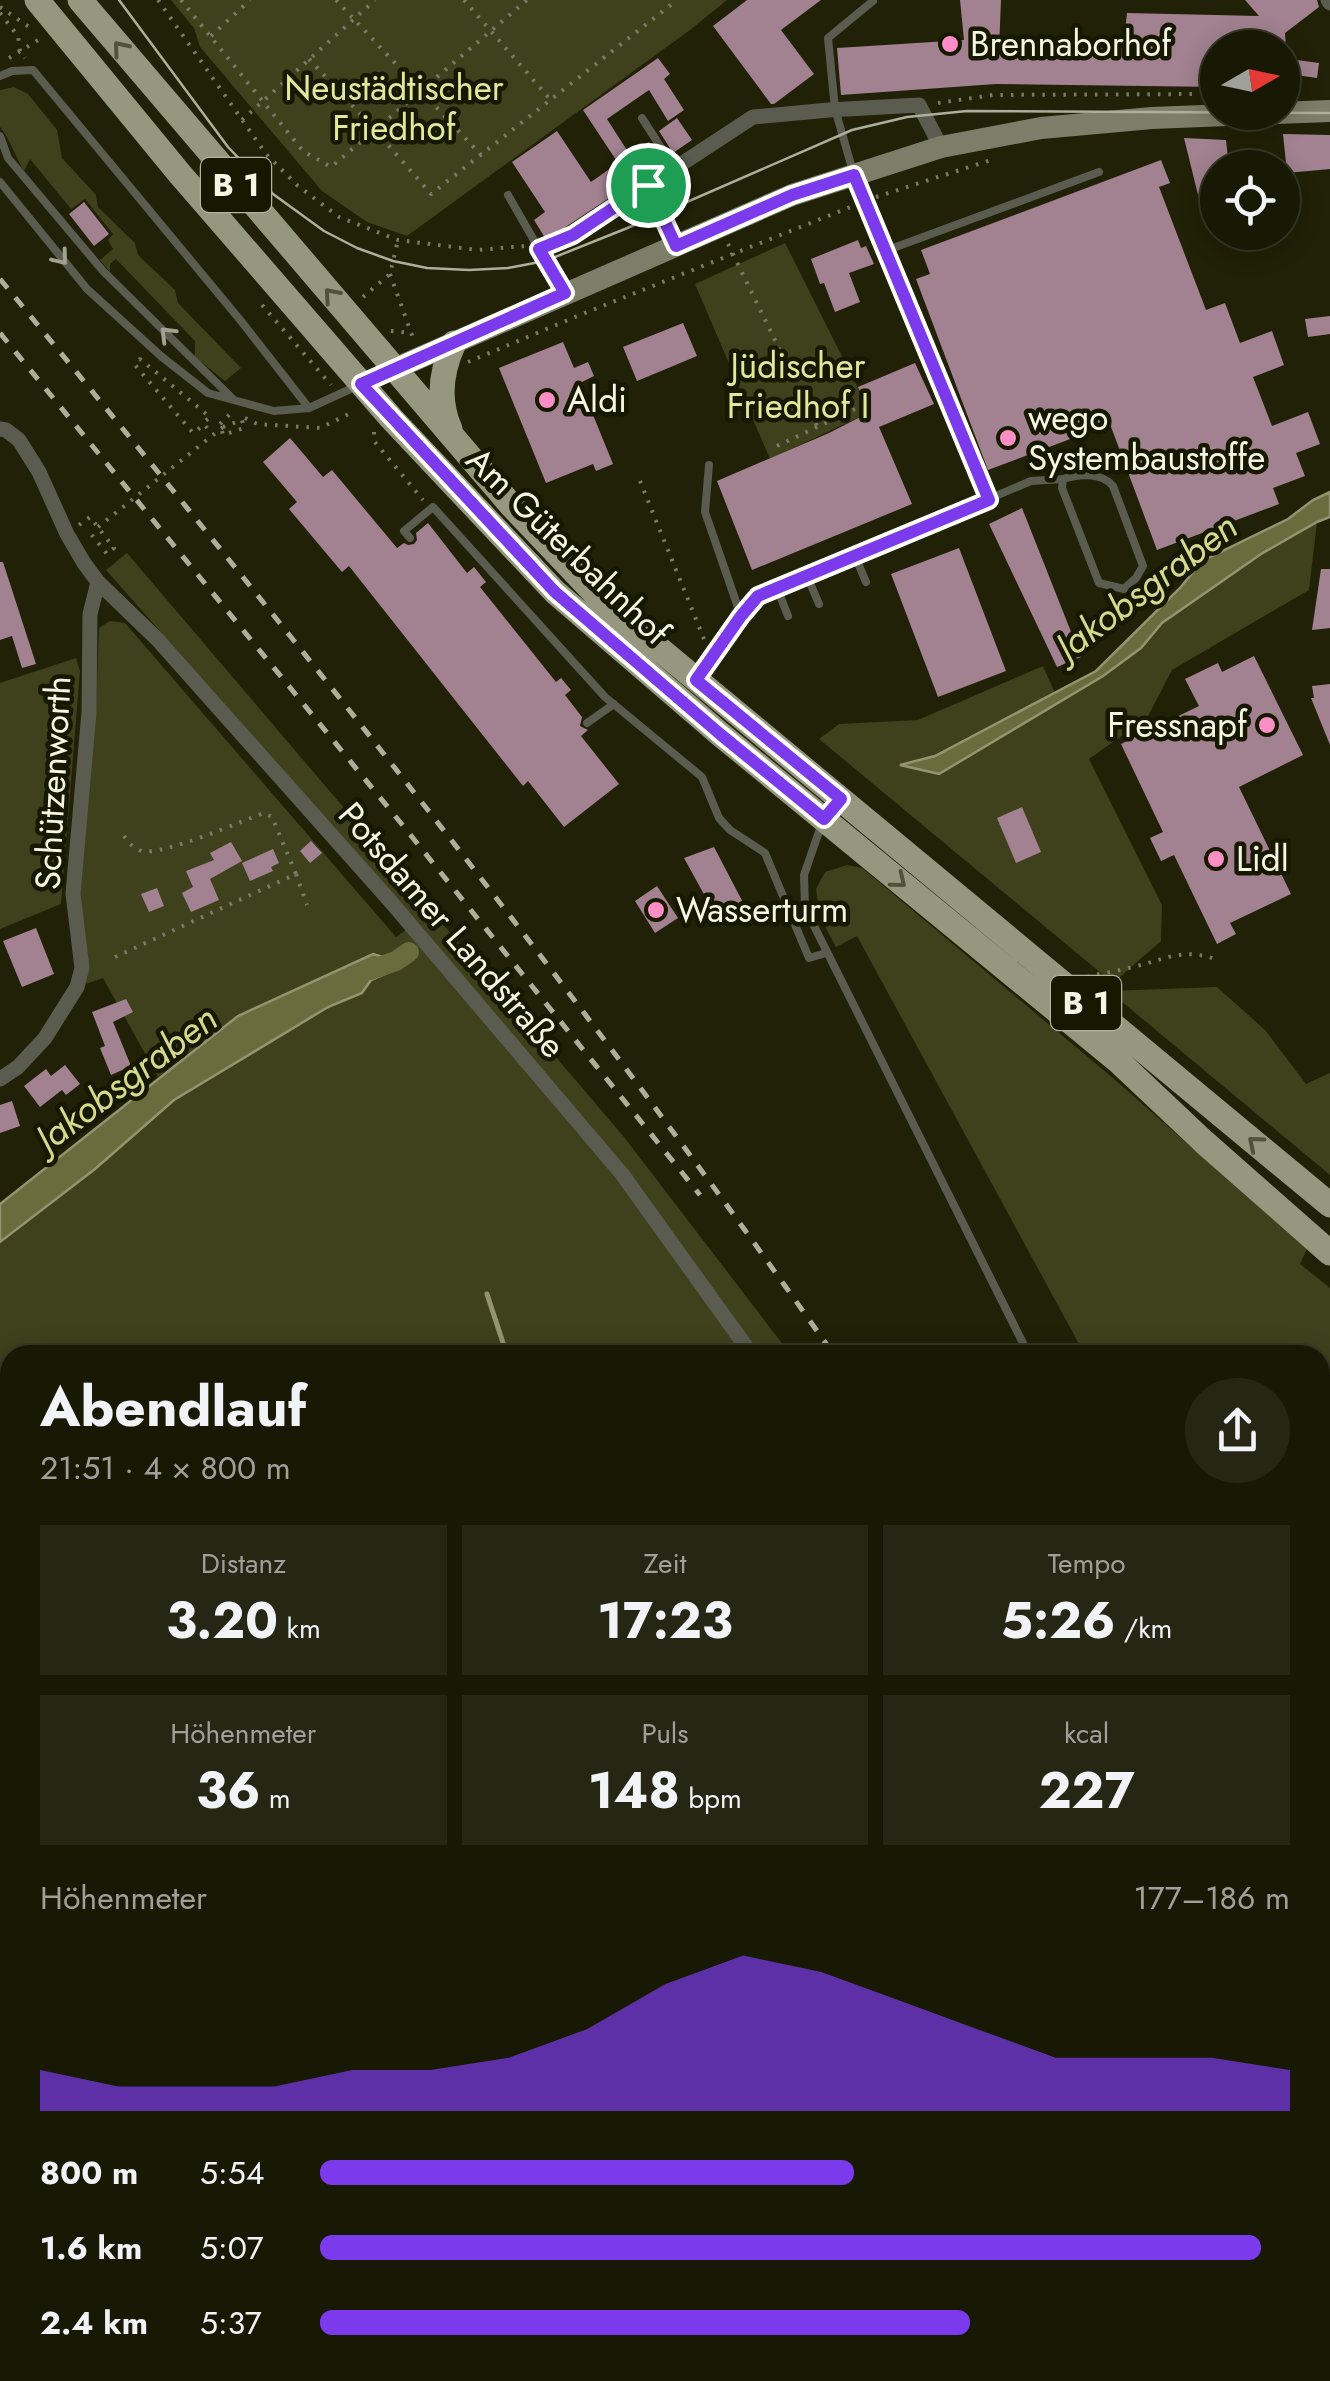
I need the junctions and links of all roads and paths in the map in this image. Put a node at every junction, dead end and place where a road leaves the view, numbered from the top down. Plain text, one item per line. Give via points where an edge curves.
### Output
1 (37, 0) edge
2 (80, 0) edge
3 (158, 0) edge
4 (181, 0) edge
5 (250, 0) edge
6 (336, 0) edge
7 (375, 0) edge
8 (464, 0) edge
9 (528, 0) edge
10 (677, 0) edge
11 (874, 2) edge
12 (0, 10) edge
13 (354, 19) junction
14 (491, 31) junction
15 (210, 36) junction
16 (20, 52) junction
17 (309, 59) junction
18 (0, 62) edge
19 (34, 70) junction
20 (0, 76) edge
21 (421, 91) junction
22 (1198, 94) dead end
23 (550, 100) junction
24 (264, 101) junction
25 (919, 105) junction
26 (836, 109) junction
27 (1330, 112) edge
28 (642, 118) dead end
29 (242, 120) junction
30 (375, 130) junction
31 (0, 136) edge
32 (941, 147) junction
33 (481, 155) junction
34 (1001, 157) dead end
35 (674, 168) junction
36 (1099, 172) dead end
37 (854, 175) junction
38 (0, 182) edge
39 (648, 185) junction
40 (508, 195) dead end
41 (865, 201) junction
42 (573, 235) dead end
43 (676, 246) junction
44 (539, 249) junction
45 (886, 251) junction
46 (733, 255) junction
47 (390, 274) dead end
48 (565, 293) junction
49 (459, 354) junction
50 (420, 358) junction
51 (394, 370) junction
52 (361, 384) junction
53 (234, 407) junction
54 (309, 408) junction
55 (855, 409) dead end
56 (817, 426) junction
57 (0, 428) edge
58 (200, 428) dead end
59 (374, 432) dead end
60 (212, 434) junction
61 (777, 446) dead end
62 (463, 450) junction
63 (709, 465) dead end
64 (1063, 480) junction
65 (640, 481) dead end
66 (989, 500) junction
67 (431, 509) junction
68 (90, 518) dead end
69 (98, 527) junction
70 (91, 534) dead end
71 (410, 538) dead end
72 (855, 556) junction
73 (808, 576) junction
74 (98, 582) junction
75 (866, 582) dead end
76 (778, 588) junction
77 (819, 604) dead end
78 (741, 616) junction
79 (788, 616) dead end
80 (704, 669) junction
81 (614, 704) junction
82 (588, 724) dead end
83 (832, 809) junction
84 (124, 836) dead end
85 (296, 874) junction
86 (307, 905) dead end
87 (826, 953) junction
88 (115, 957) dead end
89 (1218, 960) dead end
90 (1078, 978) dead end
91 (0, 1079) edge
92 (1330, 1205) edge
93 (1330, 1254) edge
94 (745, 1345) edge
95 (1025, 1345) edge

1 - 52 main road, B 1
51 -> 2 main road, B 1
3 - 29 path
4 - 15 path
5 - 15 path
6 - 13 path
7 - 13 path
8 - 14 path
9 - 14 path
10 - 23 path
11 - 26 lane via 828,38
12 - 16 path via 18,36
12 - 16 path via 44,37
13 - 17 path
13 - 21 path
14 - 21 path
14 - 23 path
15 - 24 path
16 - 18 path
16 - 19 path
17 - 24 path
17 - 30 path
19 - 20 lane
19 - 54 lane
21 - 30 path
21 - 33 path
22 - 25 path via 993,96
23 - 33 path
24 - 29 path
24 - 30 path via 303,151 331,167
25 - 26 street
25 - 32 street
26 - 35 street via 753,117
26 - 37 lane
27 - 32 street via 1152,118 1041,128
28 - 35 lane
29 - 44 path via 266,154 338,217 398,240
30 - 33 path via 431,194
53 -> 31 lane via 103,271 8,158
32 - 37 street
34 - 41 path
35 - 39 street
36 - 45 lane
37 - 41 lane
37 - 43 street
38 -> 53 lane via 86,289 162,358
39 - 42 street
39 - 43 lane
40 - 44 lane
41 - 45 lane
41 - 46 path
43 - 48 street
44 - 48 lane
45 - 66 lane
46 - 49 path
46 - 56 path
47 - 50 path
48 - 49 street
49 - 50 street
49 - 62 main road via 444,371 442,404
50 - 51 street
51 - 52 main road
51 - 62 main road, Am Güterbahnhof / B 1
52 - 54 lane
52 - 83 main road, Am Güterbahnhof / B 1 via 555,592 720,734
53 - 54 lane
53 - 60 path, bridge
55 - 56 path
56 - 61 path
57 - 74 street, Potsdamer Landstraße via 19,440 40,472 67,534
58 - 60 path via 194,433 135,365 140,359 210,416 203,424
59 - 67 path via 374,441
60 - 69 path, bridge
62 - 80 main road, Am Güterbahnhof / B 1 via 604,604
63 - 78 lane via 705,512
64 - 64 lane via 1100,582 1124,589 1142,566 1113,486 1094,476
64 - 66 lane via 1031,481
65 - 80 path
66 - 72 lane
67 - 71 lane via 404,531
67 - 81 lane
68 - 69 path
69 - 70 path via 114,548 106,554
72 - 73 lane
72 - 75 lane
73 - 76 lane
73 - 77 lane
74 - 91 street, Schützenworth via 90,614 73,894 82,968 68,1006 45,1038
74 - 94 street, Potsdamer Landstraße via 365,873 622,1174
76 - 78 lane via 758,596
76 - 79 lane
78 - 80 lane
80 - 83 main road, Am Güterbahnhof / B 1
81 - 82 lane
81 - 87 lane via 702,777 719,818 765,852 809,958
83 - 87 lane via 804,875 805,908
92 -> 83 main road, Am Güterbahnhof / B 1
83 -> 93 main road, Am Güterbahnhof
84 - 85 path via 145,852 264,813 272,817
85 - 86 path
85 - 88 path
87 - 95 lane
89 - 90 path via 1178,955

